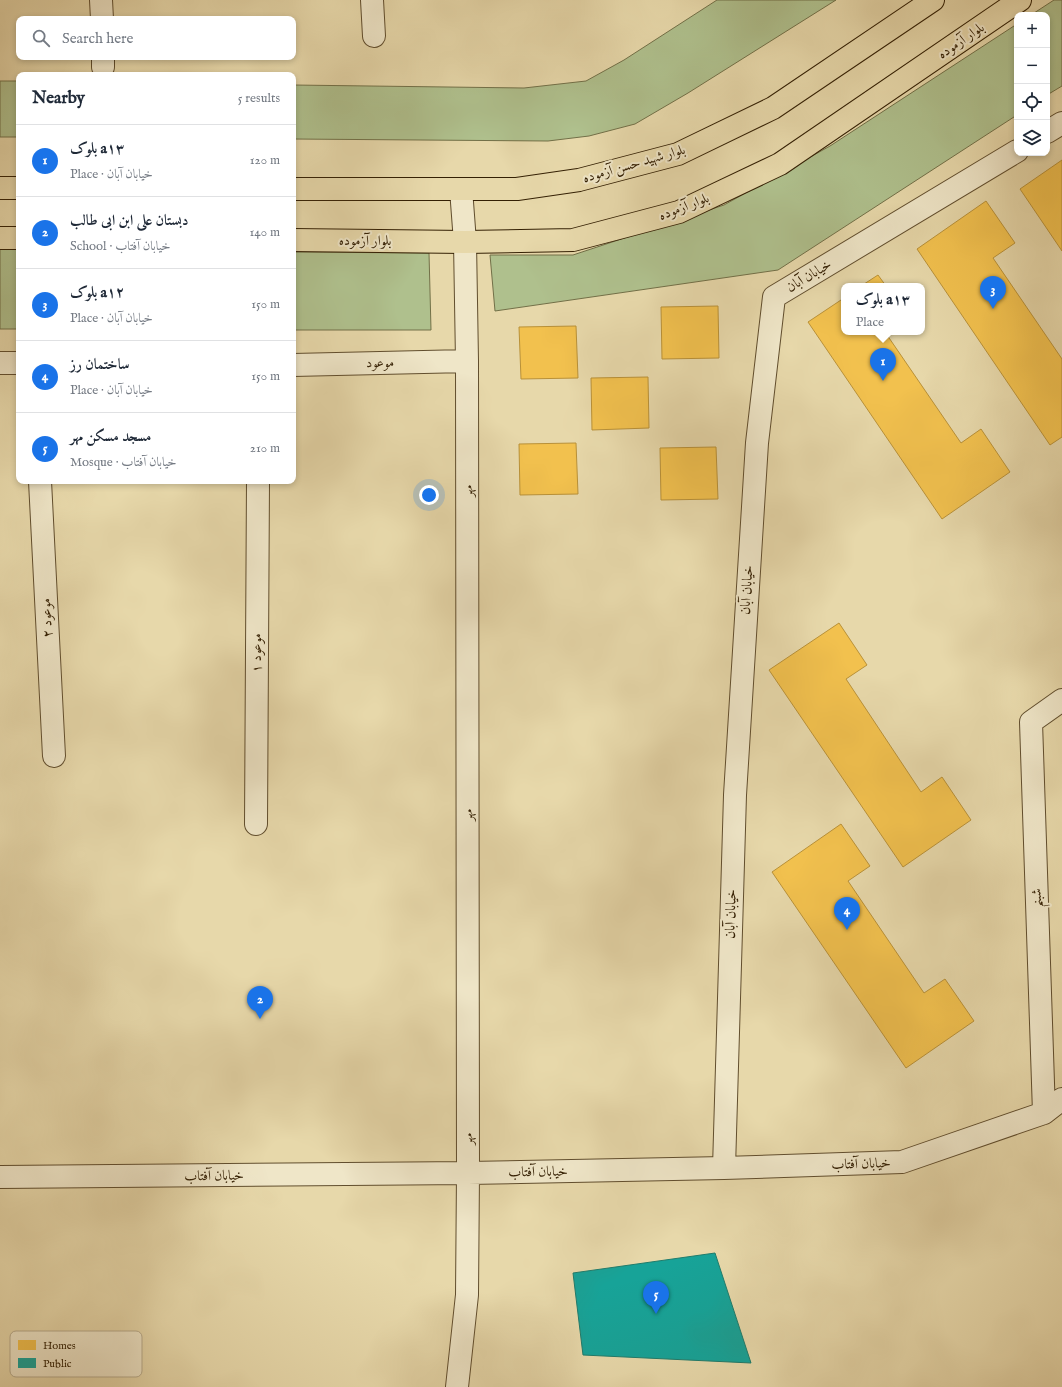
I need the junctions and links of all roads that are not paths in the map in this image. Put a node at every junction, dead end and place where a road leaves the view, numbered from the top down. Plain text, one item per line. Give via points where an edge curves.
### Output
1 (101, 0) edge
2 (372, 0) edge
3 (933, 0) edge
4 (1020, 0) edge
5 (102, 16) edge
6 (374, 36) dead end
7 (1062, 123) edge
8 (1050, 130) edge
9 (1014, 153) edge
10 (0, 188) edge
11 (16, 188) edge
12 (296, 189) edge
13 (461, 189) junction
14 (0, 238) edge
15 (16, 238) edge
16 (296, 240) edge
17 (465, 242) junction
18 (467, 362) junction
19 (0, 363) edge
20 (16, 363) edge
21 (296, 365) edge
22 (40, 484) edge
23 (258, 484) edge
24 (1062, 700) edge
25 (54, 756) dead end
26 (256, 824) dead end
27 (1062, 1099) edge
28 (1044, 1113) junction
29 (724, 1168) junction
30 (468, 1173) junction
31 (0, 1177) edge
32 (457, 1387) edge

1 - 5 street
2 - 6 street
3 - 13 main road, بلوار شهید حسن آزموده via 773,108 678,154 579,180 517,189
4 - 17 main road, بلوار آزموده via 780,164 679,212 573,240
7 - 8 street
9 - 29 street, خیابان آبان via 774,297 756,443 735,795
10 - 11 main road
12 - 13 main road, بلوار شهید حسن آزموده
13 - 17 street, مهر
14 - 15 main road
16 - 17 main road, بلوار آزموده
17 - 18 street, مهر
18 - 21 street, موعود
18 - 30 street, مهر
19 - 20 street
22 - 25 street, موعود ۲
23 - 26 street, موعود ۱
24 - 28 street, شبنم via 1031,722
27 - 28 street, خیابان آفتاب
28 - 29 street, خیابان آفتاب via 902,1162
29 - 30 street, خیابان آفتاب
30 - 31 street, خیابان آفتاب
30 - 32 street, مهر via 467,1295

